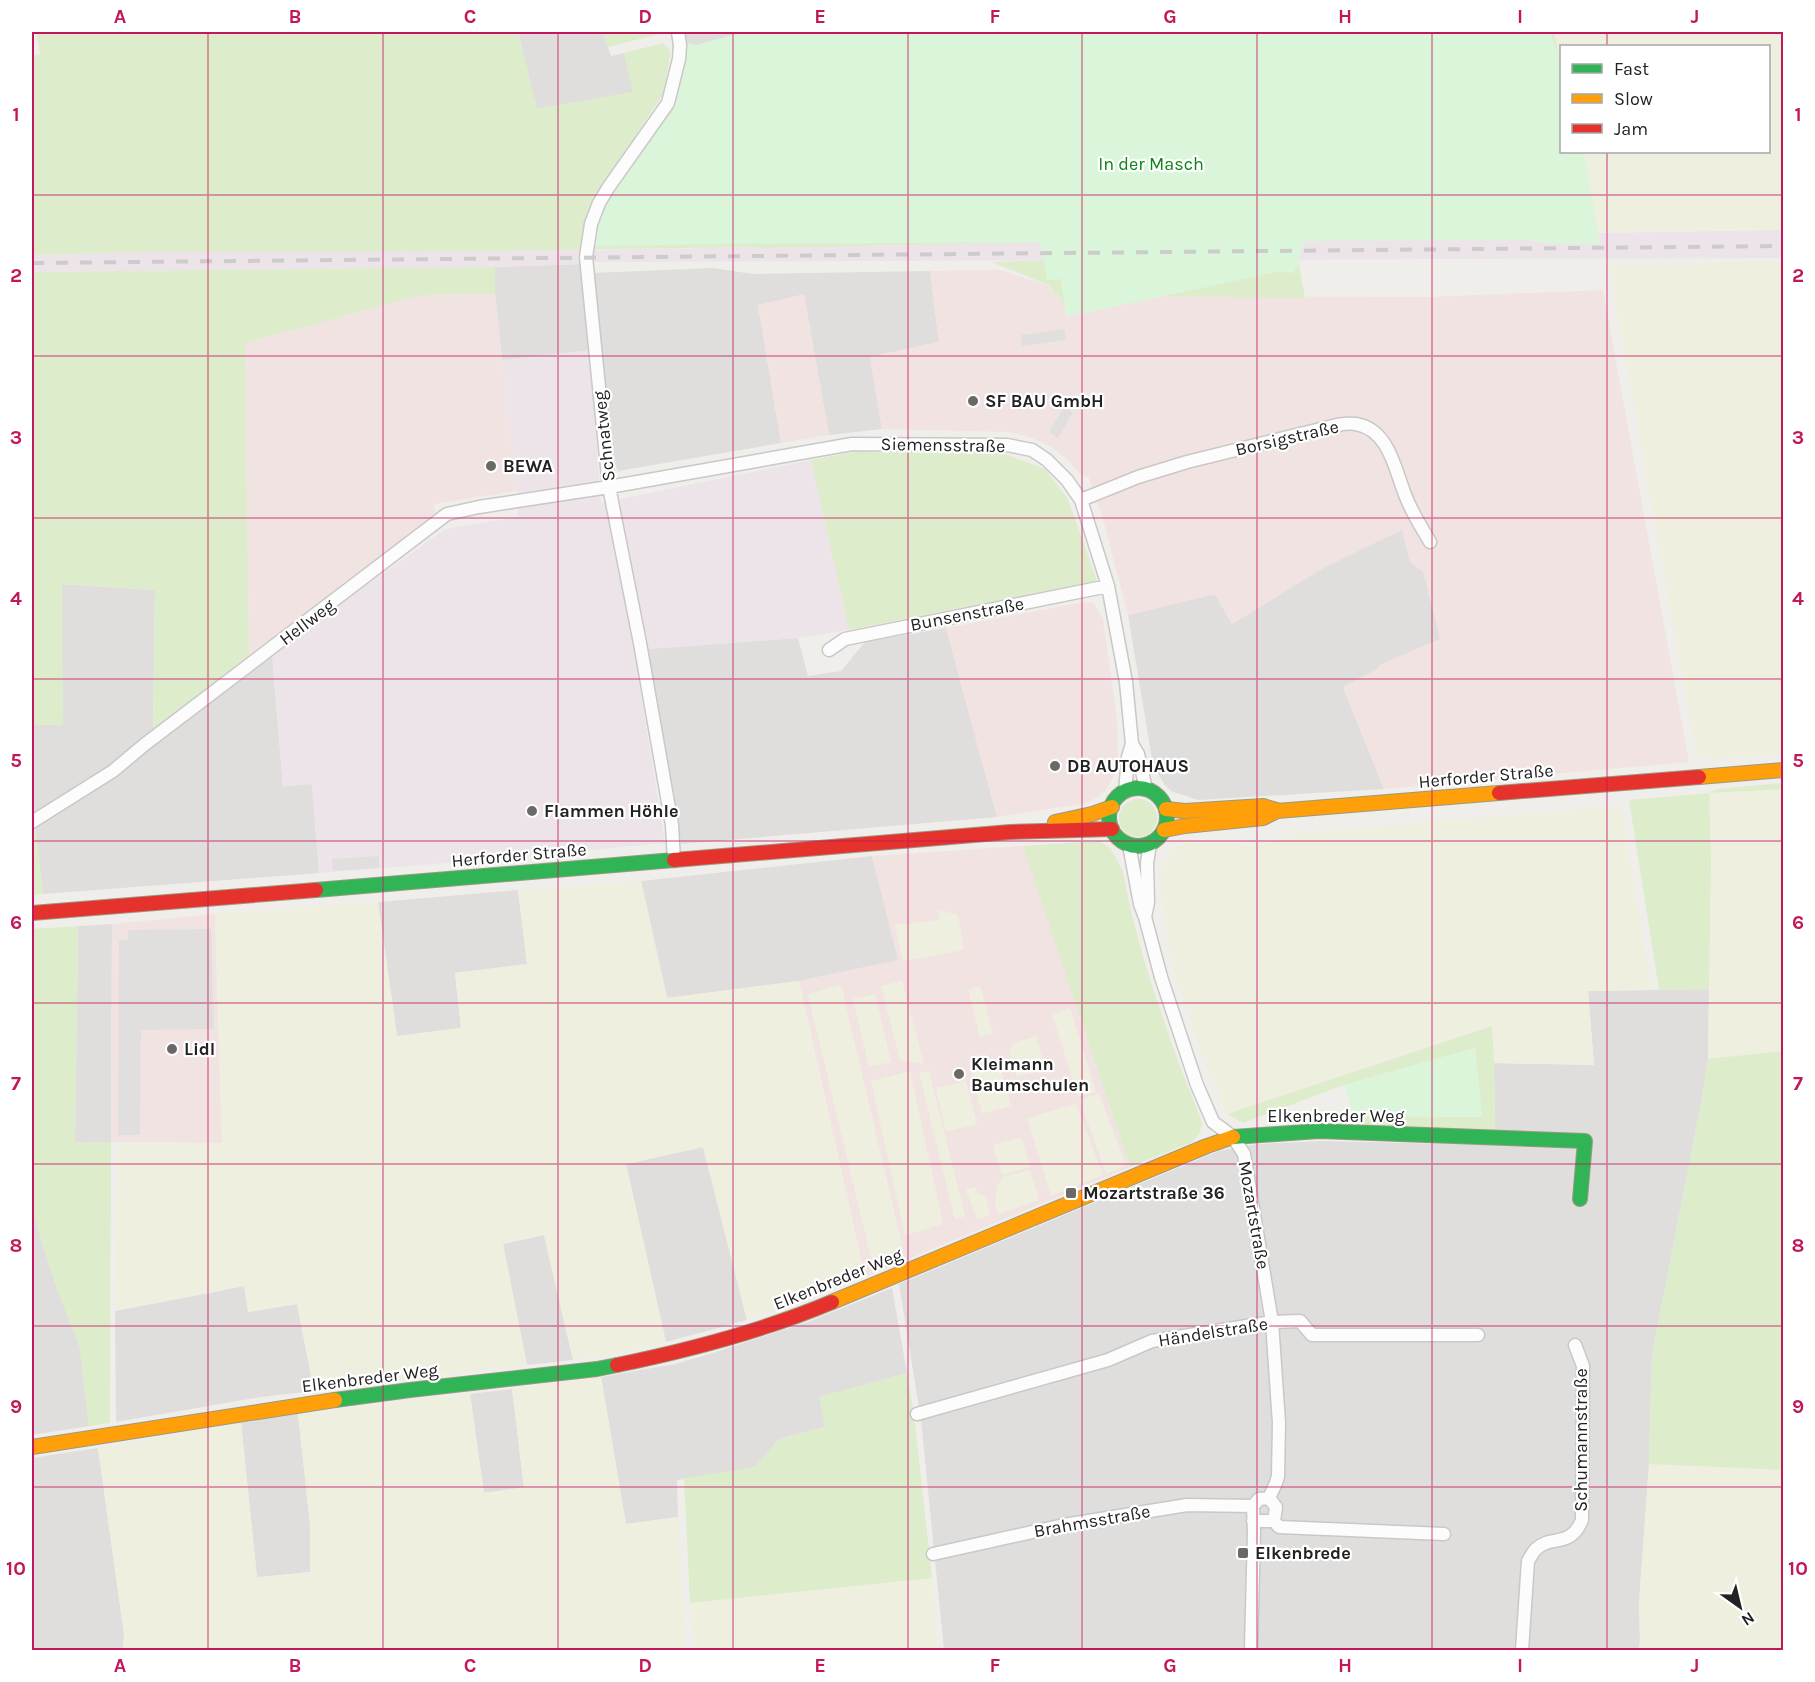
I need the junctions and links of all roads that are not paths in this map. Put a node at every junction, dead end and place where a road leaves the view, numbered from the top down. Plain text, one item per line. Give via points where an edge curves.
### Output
1 (678, 32) edge
2 (609, 487) junction
3 (1081, 500) junction
4 (1431, 542) dead end
5 (1108, 586) junction
6 (829, 650) dead end
7 (1132, 744) junction
8 (1784, 770) edge
9 (1146, 789) junction
10 (1125, 792) junction
11 (1112, 807) junction
12 (1166, 809) junction
13 (1277, 811) junction
14 (32, 822) edge
15 (1112, 829) junction
16 (1164, 830) junction
17 (1010, 832) junction
18 (1150, 844) junction
19 (1129, 845) junction
20 (674, 861) junction
21 (32, 913) edge
22 (1145, 917) junction
23 (1233, 1137) junction
24 (1580, 1199) dead end
25 (1272, 1322) junction
26 (1478, 1335) dead end
27 (1575, 1345) dead end
28 (917, 1414) dead end
29 (32, 1447) edge
30 (1269, 1498) junction
31 (1252, 1506) junction
32 (1253, 1521) junction
33 (1274, 1521) junction
34 (1444, 1534) dead end
35 (933, 1554) dead end
36 (1251, 1650) edge
37 (1522, 1650) edge

1 - 2 street, Schnatweg via 679,59 668,103 599,203 588,241 586,257
2 - 3 street, Siemensstraße via 852,444 1007,444 1032,450 1047,460
2 - 14 street, Hellweg via 447,514 113,771
2 - 20 street, Schnatweg via 670,813
3 - 4 street, Borsigstraße via 1187,462 1355,424 1368,428 1388,448 1407,500
3 - 5 street, Siemensstraße
5 - 6 street, Bunsenstraße via 845,639
5 - 7 street, Siemensstraße via 1126,682
7 - 9 street, Siemensstraße
7 - 10 street, Siemensstraße
8 - 13 main road, Herforder Straße
9 - 10 main road
9 - 12 main road
10 - 11 main road
11 - 15 main road
11 - 17 main road, Herforder Straße
12 - 13 main road, Herforder Straße via 1263,806
12 - 16 main road
13 - 16 main road, Herforder Straße via 1263,818
15 - 17 main road, Herforder Straße
15 - 19 main road
16 - 18 main road
17 - 20 main road, Herforder Straße
18 - 19 main road
18 - 22 street, Mozartstraße
19 - 22 street, Mozartstraße
20 - 21 main road, Herforder Straße
22 - 23 street, Mozartstraße via 1197,1085 1213,1122
23 - 24 main road, Elkenbreder Weg via 1319,1131 1585,1140
23 - 25 street, Mozartstraße via 1244,1154 1250,1181
23 - 29 main road, Elkenbreder Weg via 808,1312 666,1355 597,1369 410,1390
25 - 26 street, Händelstraße via 1300,1321 1312,1335
25 - 28 street, Händelstraße via 1152,1341 1107,1360
25 - 30 street, Mozartstraße via 1279,1423 1278,1476
27 - 37 street, Schumannstraße via 1583,1366 1582,1520 1566,1539 1546,1543 1528,1561
30 - 31 street via 1259,1499
30 - 33 street via 1276,1507
31 - 32 street
31 - 35 street, Brahmsstraße via 1187,1505 1064,1525
32 - 33 street
32 - 36 street
33 - 34 street via 1279,1527

